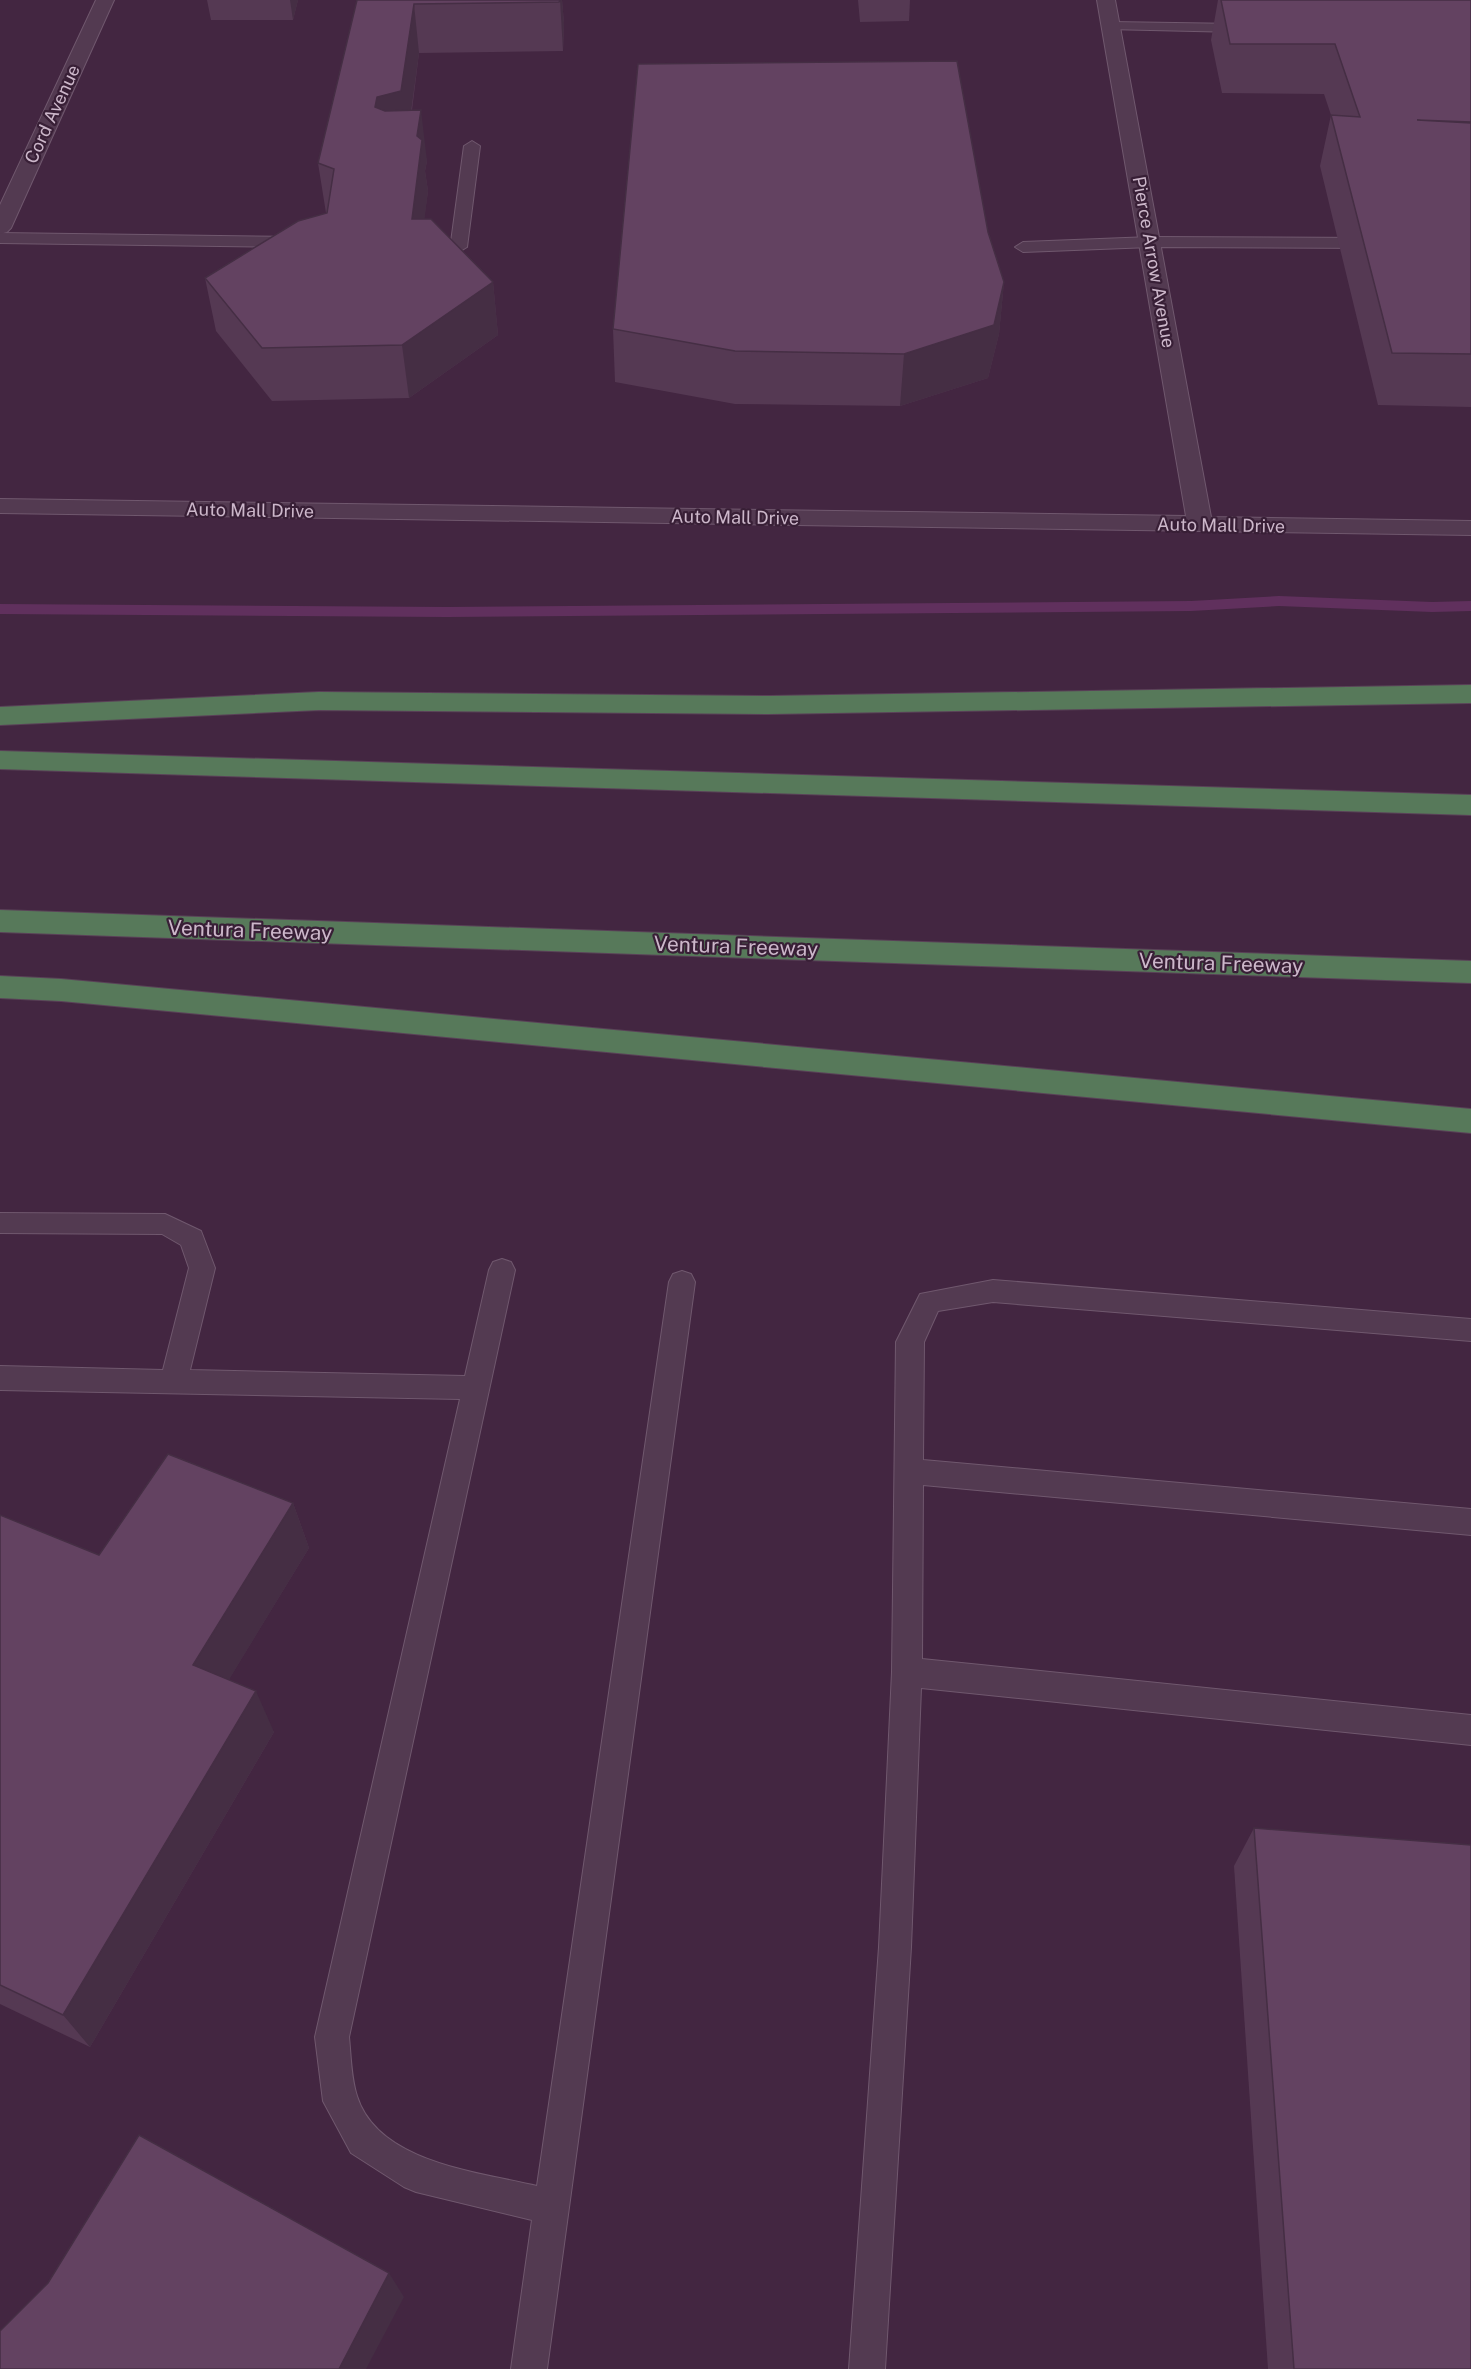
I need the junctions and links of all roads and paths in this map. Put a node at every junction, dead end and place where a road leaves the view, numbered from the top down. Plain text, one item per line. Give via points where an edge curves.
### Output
1 (105, 0) edge
2 (1106, 0) edge
3 (1112, 26) junction
4 (1238, 28) edge
5 (472, 146) dead end
6 (0, 228) edge
7 (0, 238) edge
8 (316, 242) edge
9 (1151, 242) junction
10 (1377, 243) edge
11 (421, 246) edge
12 (1023, 247) dead end
13 (0, 506) edge
14 (1200, 524) junction
15 (1471, 528) edge
16 (1471, 694) edge
17 (0, 716) edge
18 (0, 760) edge
19 (1471, 805) edge
20 (0, 921) edge
21 (1471, 972) edge
22 (0, 987) edge
23 (1471, 1121) edge
24 (0, 1223) edge
25 (502, 1270) dead end
26 (682, 1282) dead end
27 (1471, 1330) edge
28 (0, 1378) edge
29 (174, 1382) junction
30 (475, 1388) junction
31 (908, 1472) junction
32 (1471, 1522) edge
33 (907, 1672) junction
34 (1471, 1730) edge
35 (551, 2207) junction
36 (529, 2369) edge
37 (867, 2369) edge

1 - 6 street, Cord Avenue
2 - 3 street, Pierce Arrow Avenue
3 - 4 lane
3 - 9 street, Pierce Arrow Avenue
5 - 11 lane via 459,247
7 - 8 lane
9 - 10 lane
9 - 12 lane
9 - 14 street, Pierce Arrow Avenue
13 - 14 street, Auto Mall Drive
14 - 15 street, Auto Mall Drive
16 - 17 highway via 769,705 319,701
18 - 19 highway
20 - 21 highway, Ventura Freeway
22 - 23 highway
24 - 29 lane via 165,1224 192,1238 202,1268
25 - 30 lane
26 - 35 lane
27 - 31 lane via 993,1291 929,1302 910,1342
28 - 29 lane
29 - 30 lane
30 - 35 lane via 332,2037 340,2100 363,2141 416,2175
31 - 32 lane
31 - 33 lane
33 - 34 lane
33 - 37 lane via 895,1947
35 - 36 lane

